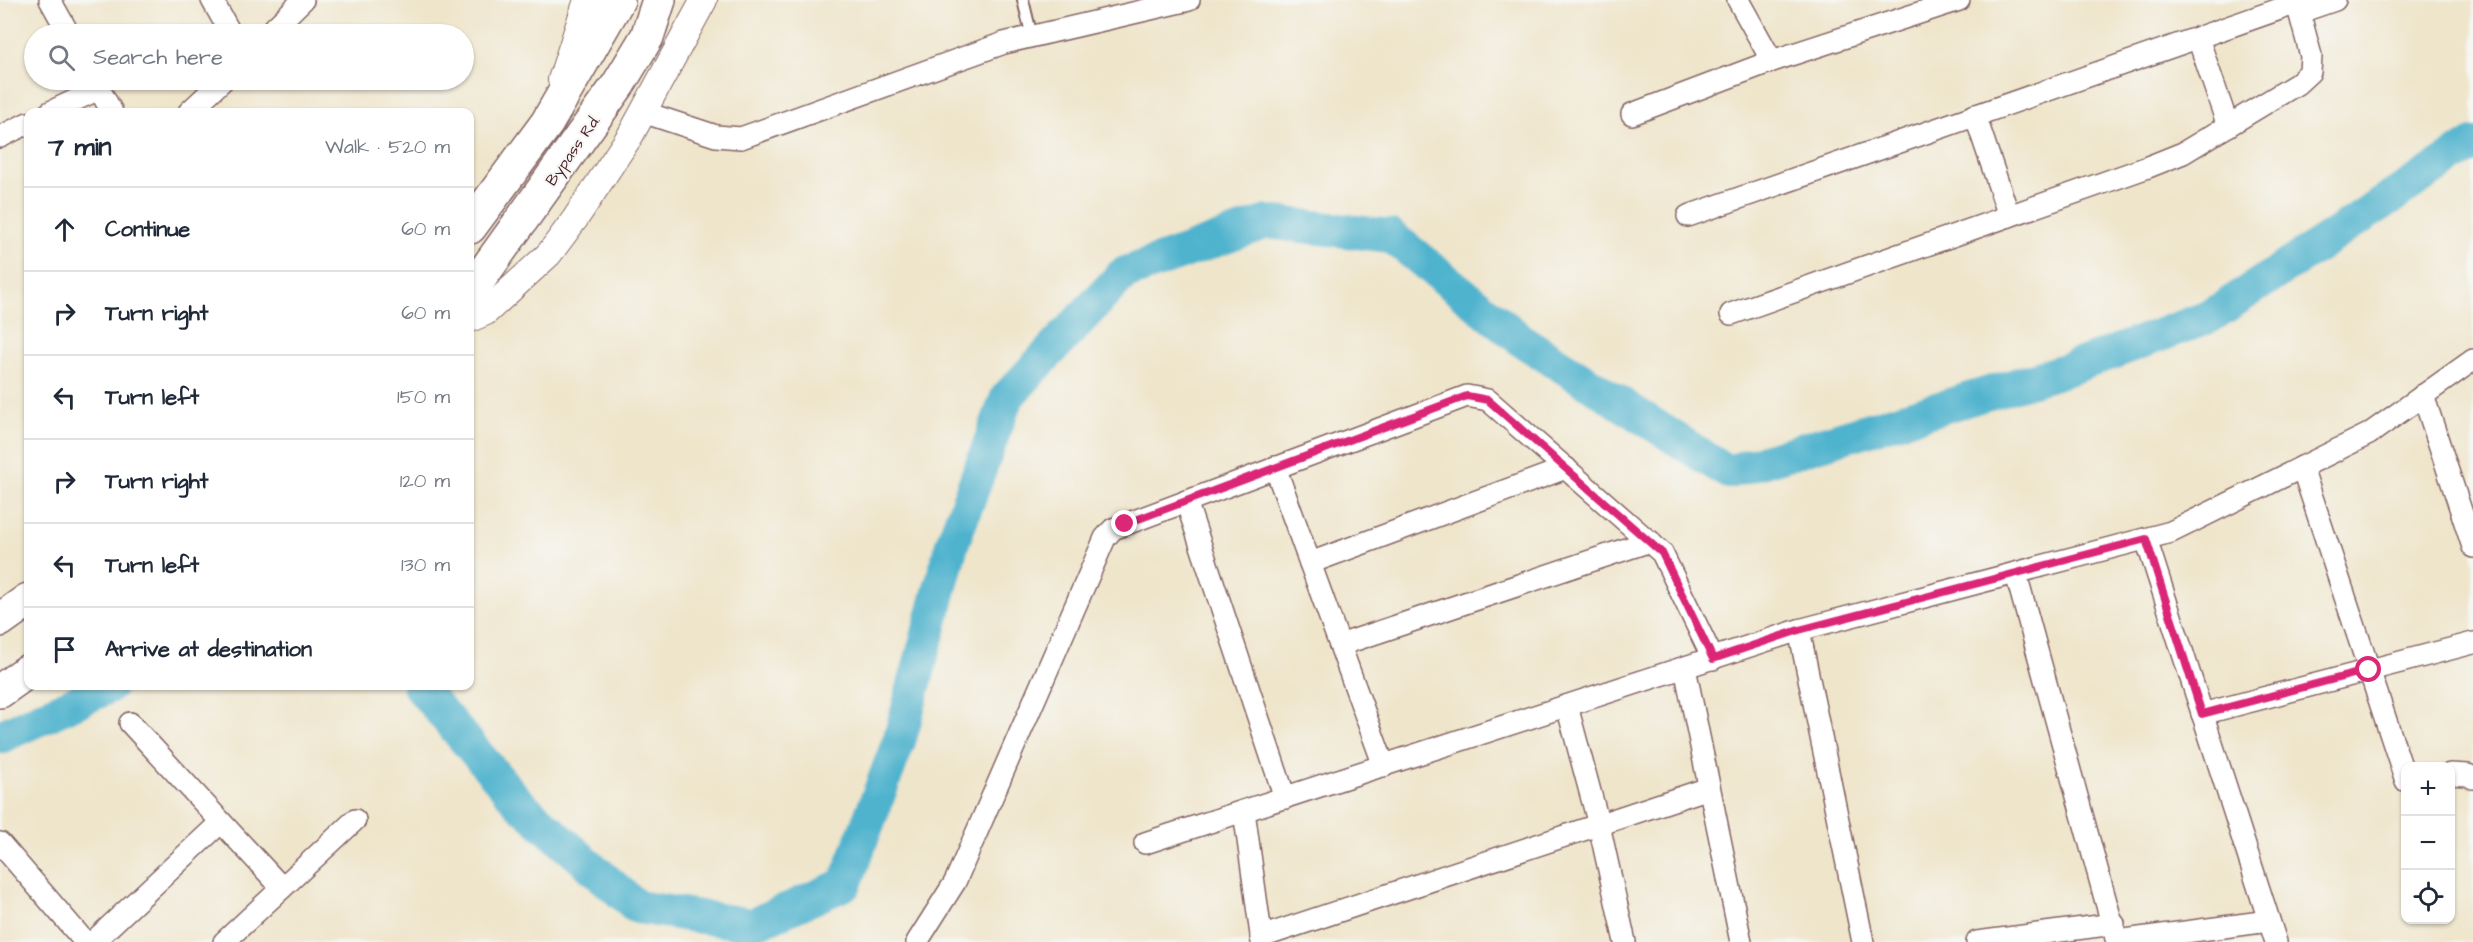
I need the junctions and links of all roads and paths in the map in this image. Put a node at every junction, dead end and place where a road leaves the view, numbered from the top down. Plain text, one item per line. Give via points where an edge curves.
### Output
1 (50, 0) edge
2 (212, 0) edge
3 (303, 0) edge
4 (587, 0) edge
5 (618, 0) edge
6 (659, 0) edge
7 (704, 0) edge
8 (1023, 0) edge
9 (1189, 0) edge
10 (1738, 0) edge
11 (1959, 0) edge
12 (2336, 0) edge
13 (2298, 5) edge
14 (63, 24) edge
15 (225, 24) edge
16 (278, 24) edge
17 (1032, 37) junction
18 (2198, 38) junction
19 (1772, 61) junction
20 (86, 90) edge
21 (99, 90) edge
22 (212, 90) edge
23 (57, 108) edge
24 (110, 108) edge
25 (193, 108) edge
26 (643, 112) junction
27 (1632, 114) dead end
28 (1976, 115) junction
29 (547, 123) junction
30 (24, 125) edge
31 (2228, 126) junction
32 (0, 137) edge
33 (1688, 216) dead end
34 (2009, 216) junction
35 (474, 222) edge
36 (474, 286) edge
37 (1731, 314) dead end
38 (474, 318) edge
39 (2473, 360) edge
40 (2423, 396) junction
41 (1275, 467) junction
42 (2302, 467) junction
43 (1566, 468) junction
44 (1186, 501) junction
45 (2146, 539) junction
46 (1650, 540) junction
47 (2473, 544) edge
48 (1310, 563) junction
49 (2016, 574) junction
50 (24, 603) edge
51 (0, 620) edge
52 (1799, 630) junction
53 (2473, 643) edge
54 (1340, 645) junction
55 (1713, 659) junction
56 (1685, 668) junction
57 (2369, 670) junction
58 (24, 674) edge
59 (0, 691) edge
60 (1567, 706) junction
61 (2202, 714) junction
62 (130, 723) dead end
63 (1384, 766) junction
64 (2401, 766) edge
65 (2455, 774) edge
66 (2473, 778) edge
67 (1709, 788) junction
68 (1285, 798) junction
69 (1244, 811) junction
70 (355, 820) dead end
71 (221, 822) junction
72 (1599, 825) junction
73 (0, 843) edge
74 (1145, 843) dead end
75 (282, 888) junction
76 (2269, 921) junction
77 (2116, 936) edge
78 (1261, 940) edge
79 (85, 942) edge
80 (93, 942) edge
81 (224, 942) edge
82 (917, 942) edge
83 (1625, 942) edge
84 (1740, 942) edge
85 (1863, 942) edge
86 (1977, 942) edge
87 (2276, 942) edge

1 - 14 street
2 - 15 street
3 - 16 street
4 - 29 street
5 - 29 highway
6 - 36 highway, Bypass Rd. via 647,37 618,85
7 - 26 street
8 - 17 lane
9 - 17 street
10 - 19 street
11 - 19 street
12 - 13 street
13 - 18 street
13 - 31 street via 2311,56 2310,72
17 - 26 street via 1004,43 741,138 716,136
18 - 28 street
18 - 31 street
19 - 27 street
20 - 23 street
21 - 24 street
22 - 25 street
26 - 38 street via 600,183 549,254 486,312
28 - 33 street
28 - 34 street
29 - 35 highway
30 - 32 street
31 - 34 street via 2183,153
34 - 37 street
39 - 40 street
40 - 42 street via 2369,434
40 - 47 street
41 - 43 street via 1467,396 1488,400
41 - 44 street
41 - 48 street
42 - 45 street via 2171,532
42 - 57 street
43 - 46 street
43 - 48 street
44 - 68 street
44 - 82 street via 1113,529 1105,538 955,882
45 - 49 street
45 - 61 street
46 - 54 street
46 - 55 street via 1671,569
48 - 54 street
49 - 52 street
49 - 77 street
50 - 51 highway
52 - 55 street
52 - 85 street
53 - 57 street
54 - 63 street
55 - 56 street
56 - 60 street
56 - 67 street
57 - 61 street
57 - 64 street
58 - 59 highway
60 - 63 street
60 - 72 street
61 - 76 street
62 - 71 street
63 - 68 street
65 - 66 street
67 - 72 street
67 - 84 street
68 - 69 street
69 - 74 street
69 - 78 street
70 - 75 street
71 - 75 street
71 - 80 street
72 - 78 street
72 - 83 street
73 - 79 street
75 - 81 street
76 - 77 street
76 - 87 street
77 - 86 street

